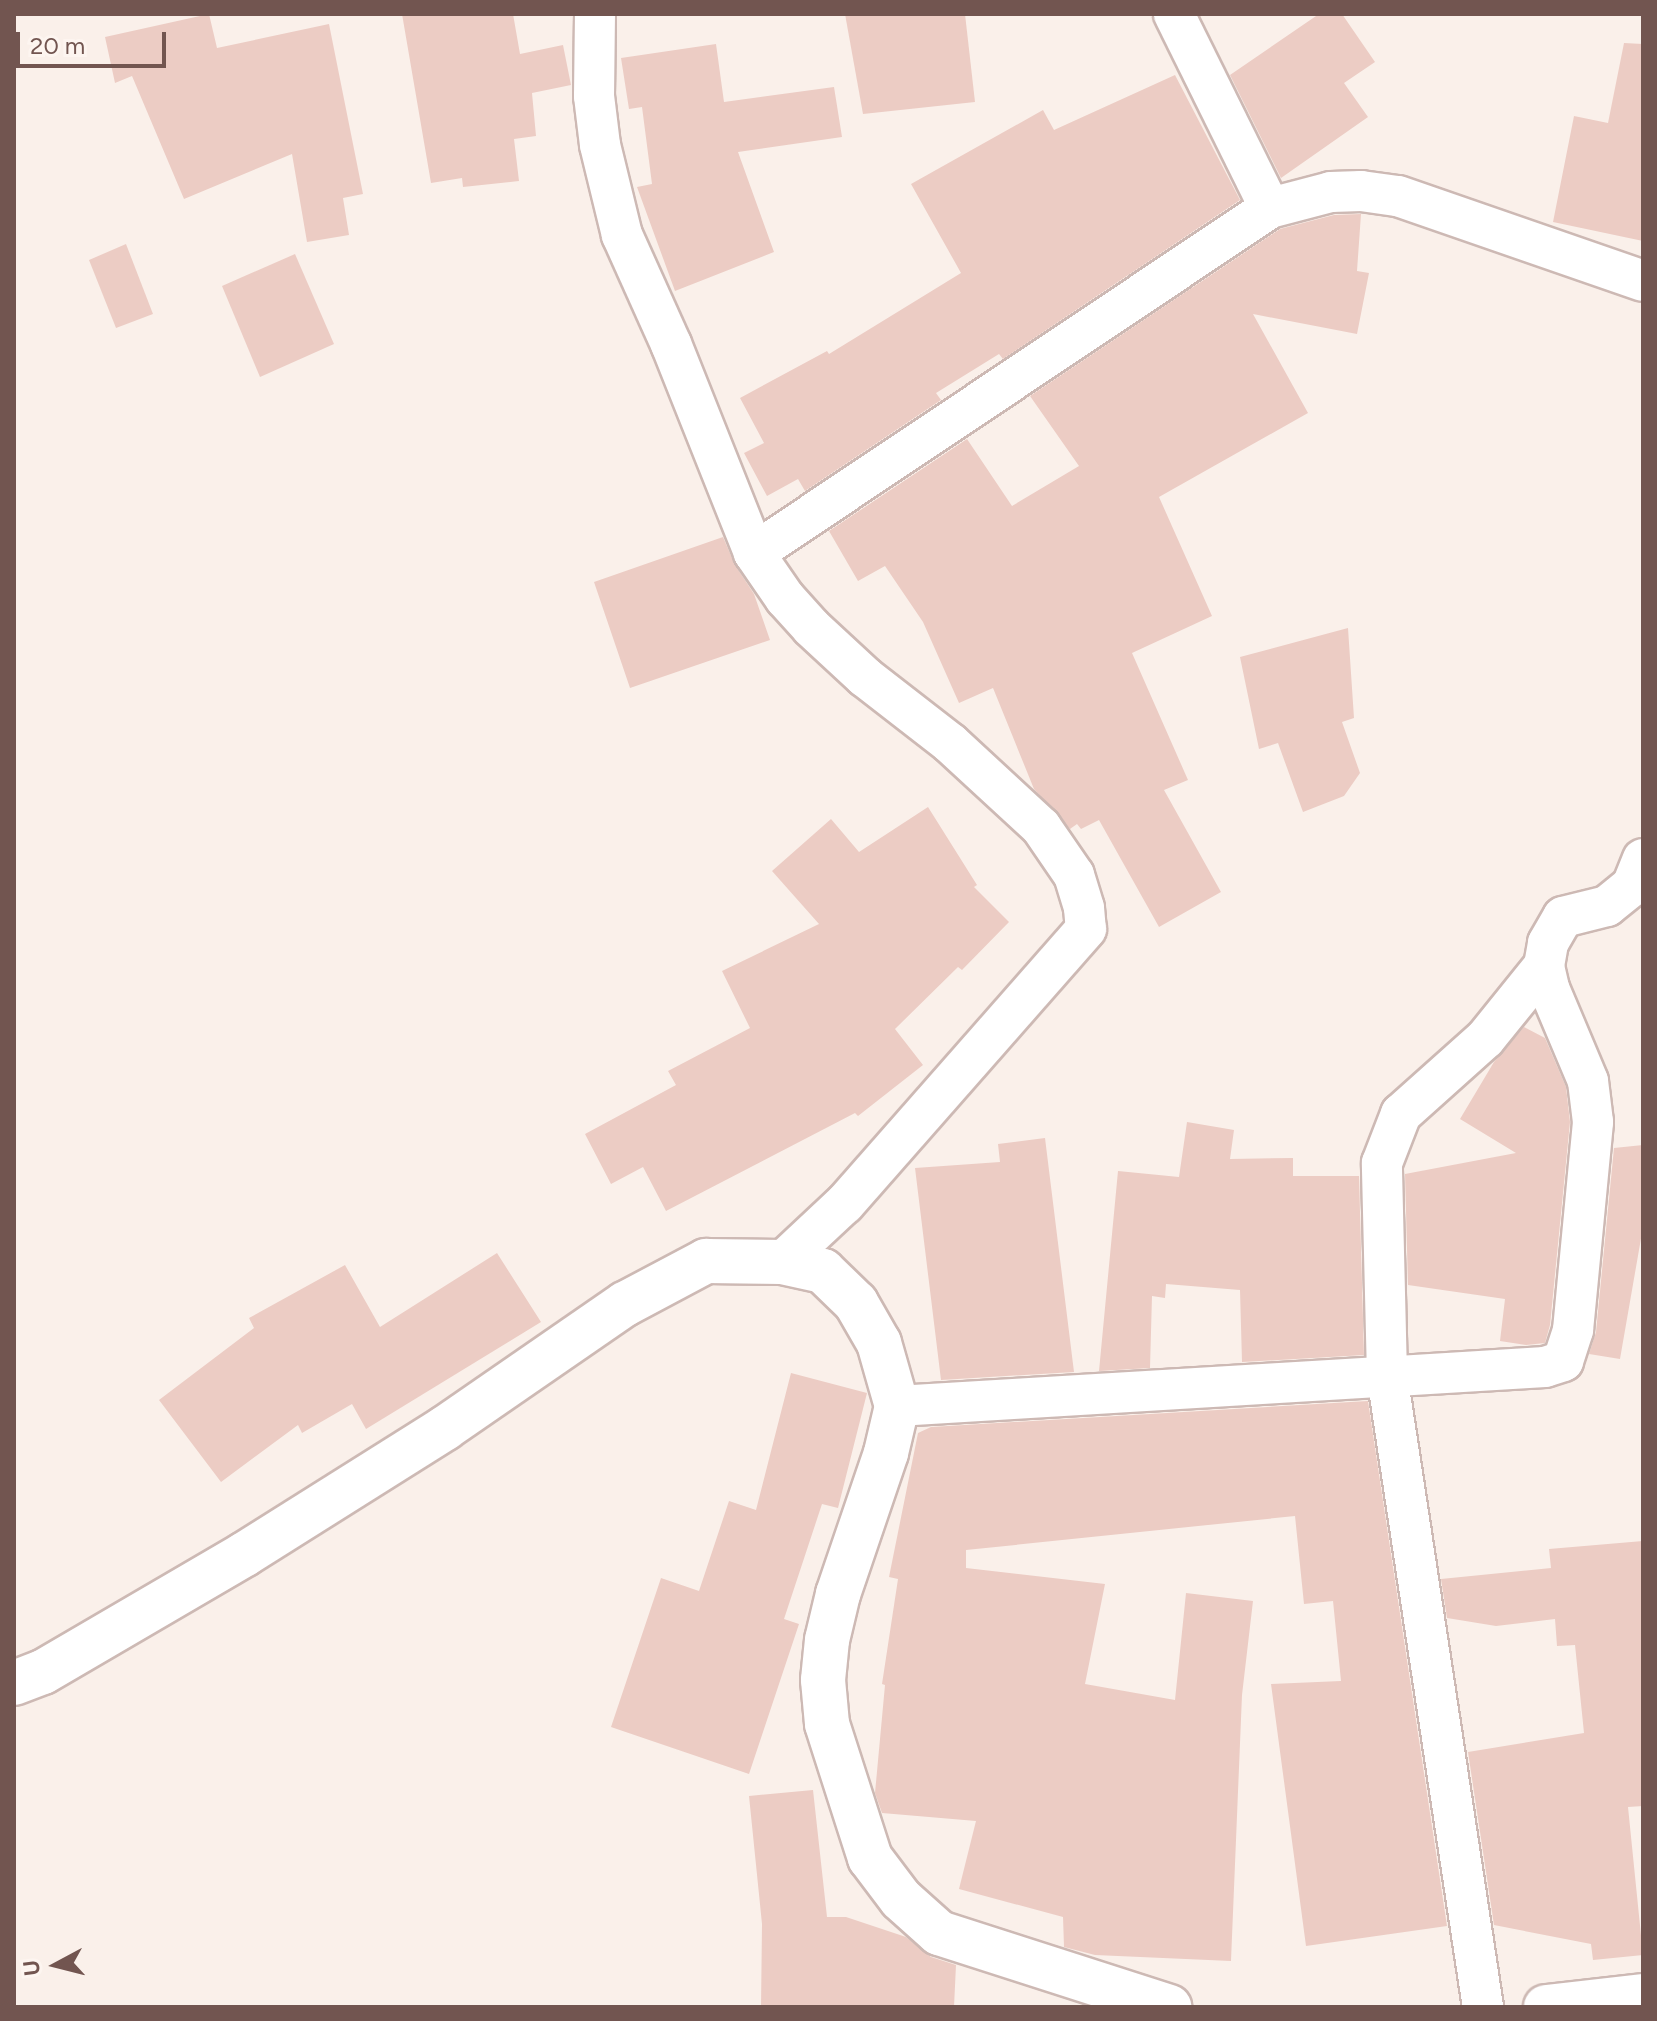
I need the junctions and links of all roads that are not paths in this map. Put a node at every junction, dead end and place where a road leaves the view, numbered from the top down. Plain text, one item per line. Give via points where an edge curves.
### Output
1 (595, 14) edge
2 (1174, 14) edge
3 (1270, 208) junction
4 (1643, 281) edge
5 (754, 553) junction
6 (1643, 859) edge
7 (1544, 966) junction
8 (782, 1262) junction
9 (1387, 1375) junction
10 (897, 1406) junction
11 (14, 1683) edge
12 (1643, 1996) edge
13 (1169, 2007) edge
14 (1483, 2007) edge
15 (1546, 2007) edge

1 - 5 street via 594,96 622,235
2 - 3 street
3 - 4 street via 1331,192 1398,196
3 - 5 street
5 - 8 street via 811,627 1041,827 1074,875 1086,929 844,1204
6 - 7 street via 1632,886 1607,906 1563,917 1548,943
7 - 9 street via 1485,1039 1401,1114 1382,1163
7 - 9 street via 1588,1081 1593,1122 1573,1330 1563,1361 1545,1367
8 - 10 street via 823,1271 856,1303 879,1343
8 - 11 street via 706,1261 625,1304 445,1428 245,1554 43,1672
9 - 10 street
9 - 14 street
10 - 13 street via 838,1594 823,1680 827,1724 870,1858 901,1899 939,1933
12 - 15 street

